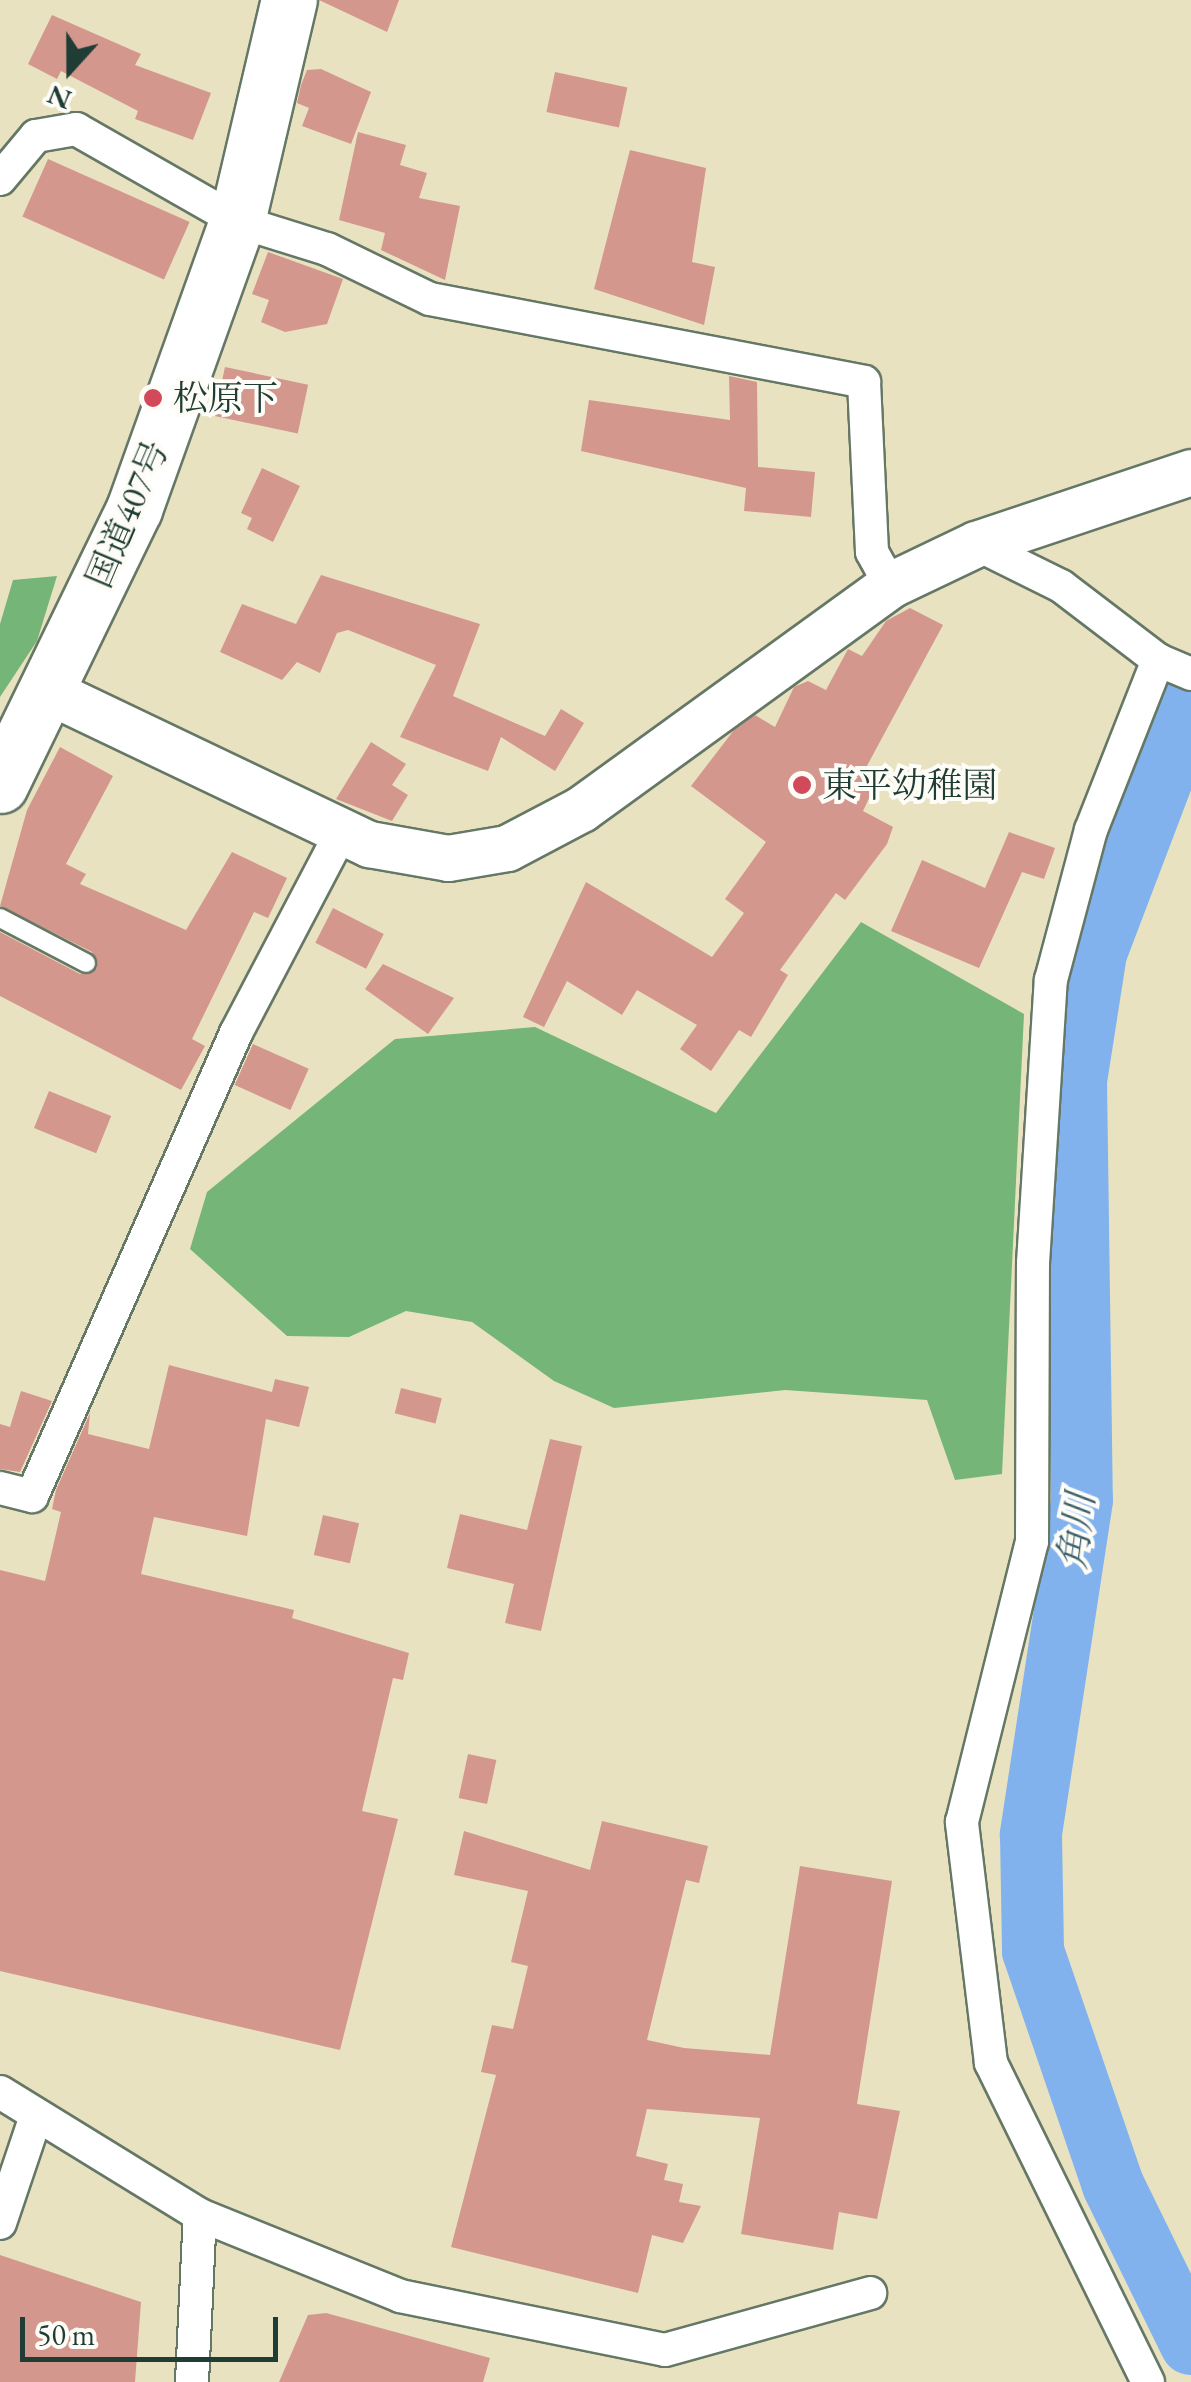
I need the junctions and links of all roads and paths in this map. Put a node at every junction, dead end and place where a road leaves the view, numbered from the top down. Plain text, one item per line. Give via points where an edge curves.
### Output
1 (289, 0) edge
2 (0, 179) edge
3 (237, 221) junction
4 (1191, 472) edge
5 (976, 544) junction
6 (890, 585) junction
7 (1171, 666) edge
8 (48, 691) junction
9 (0, 785) edge
10 (341, 833) junction
11 (0, 918) edge
12 (86, 963) dead end
13 (0, 1488) edge
14 (0, 2092) edge
15 (36, 2116) junction
16 (200, 2215) junction
17 (0, 2224) edge
18 (870, 2293) dead end
19 (192, 2382) edge
20 (1148, 2382) edge

1 - 3 highway, 国道407号
2 - 3 street via 36,136 63,126
3 - 6 street via 482,313 864,382 872,552
3 - 8 highway, 国道407号 via 134,508
4 - 5 street
5 - 6 street
5 - 7 street via 1061,586
6 - 10 street via 538,835 448,858
7 - 20 street via 1092,830 1051,980 1032,1264 1032,1542 962,1822 990,2064
8 - 9 highway, 国道407号
8 - 10 street
10 - 13 street via 236,1033 32,1496
11 - 12 lane
14 - 15 street
15 - 16 street
15 - 17 street
16 - 18 street via 400,2296 665,2350
16 - 19 street

